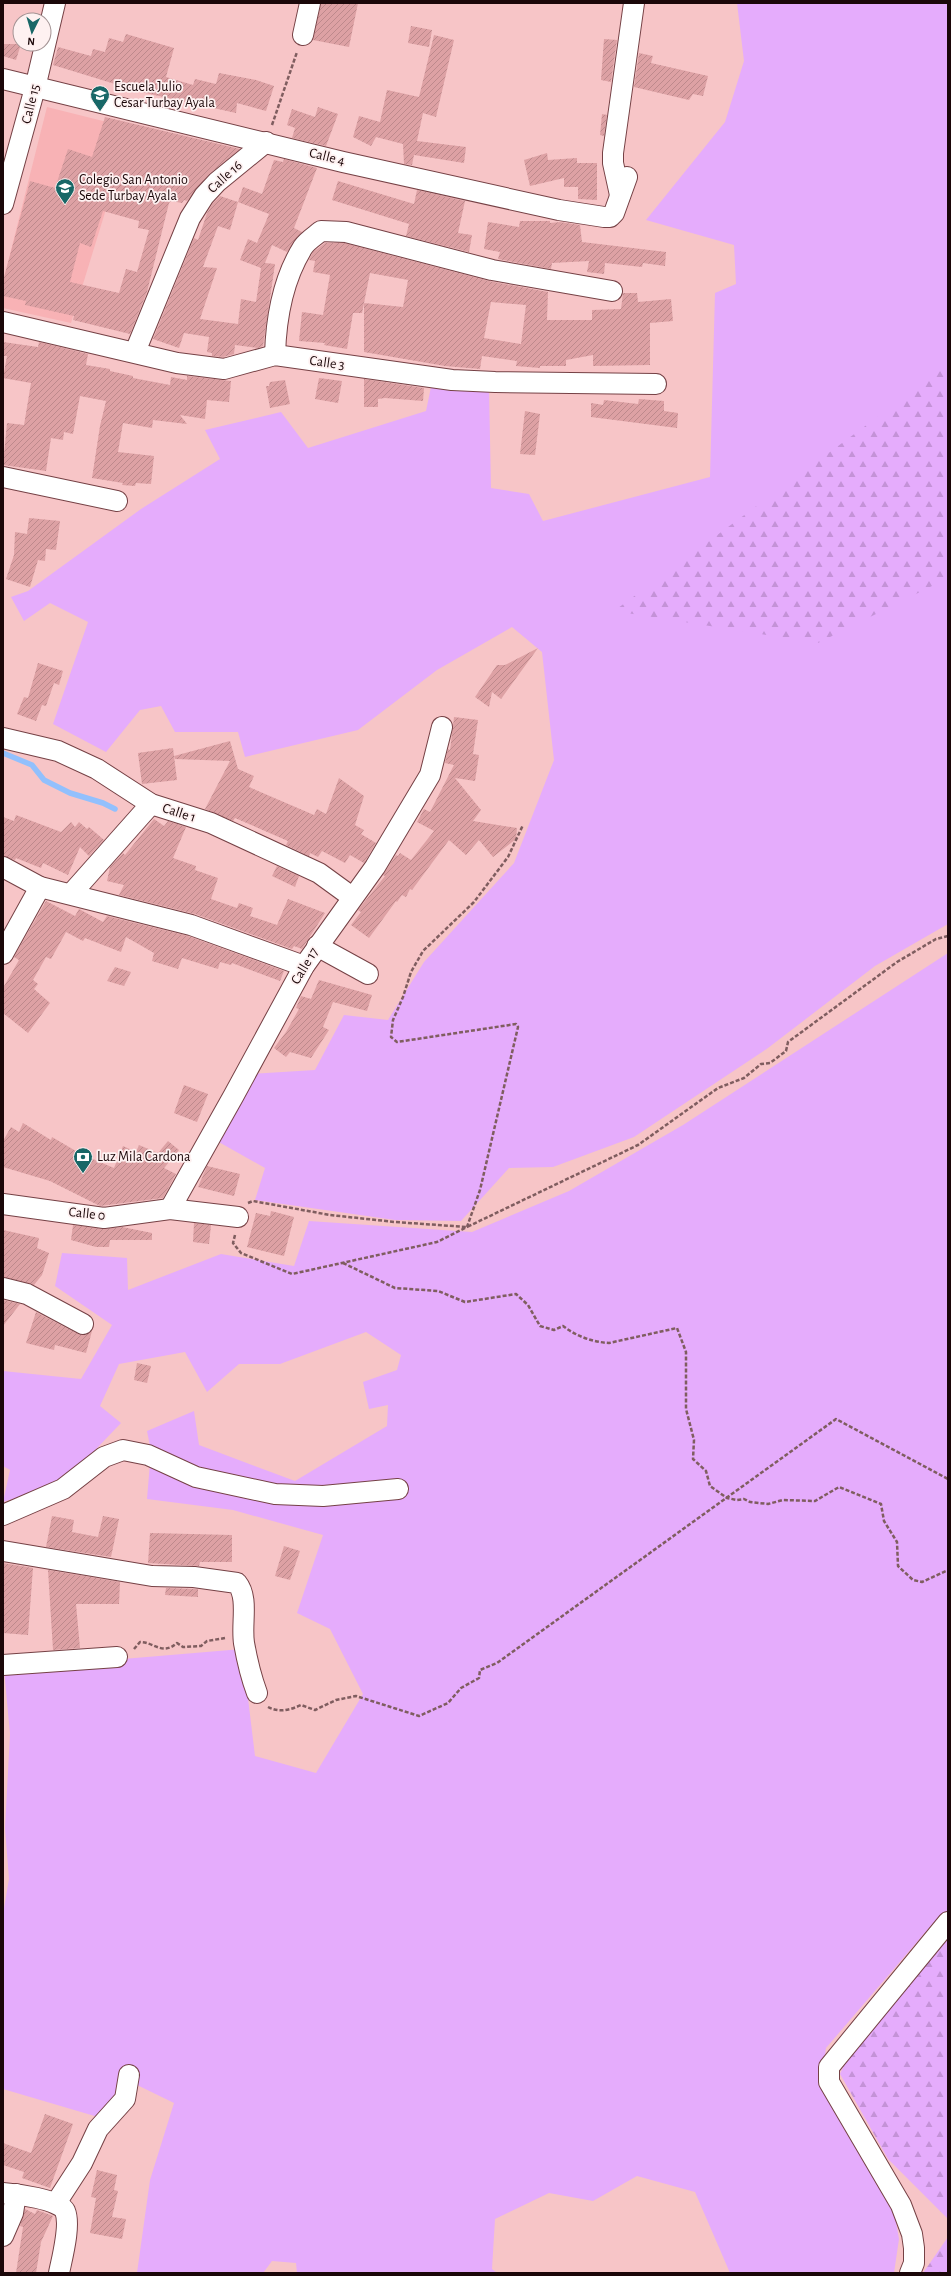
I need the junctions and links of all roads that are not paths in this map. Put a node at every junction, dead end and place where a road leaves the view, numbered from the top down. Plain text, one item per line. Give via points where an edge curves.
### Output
1 (55, 3) edge
2 (310, 3) edge
3 (634, 3) edge
4 (303, 35) road end
5 (3, 79) edge
6 (35, 88) junction
7 (266, 142) junction
8 (627, 177) dead end
9 (620, 195) junction
10 (3, 204) edge
11 (612, 291) dead end
12 (3, 322) edge
13 (134, 352) junction
14 (275, 355) junction
15 (656, 384) dead end
16 (3, 477) edge
17 (117, 501) dead end
18 (442, 727) dead end
19 (3, 738) edge
20 (151, 804) junction
21 (3, 867) edge
22 (40, 887) junction
23 (71, 894) junction
24 (352, 897) junction
25 (317, 946) junction
26 (3, 954) edge
27 (304, 966) junction
28 (368, 974) dead end
29 (3, 1204) edge
30 (170, 1209) junction
31 (238, 1217) road end
32 (3, 1288) edge
33 (83, 1324) dead end
34 (398, 1489) dead end
35 (3, 1515) edge
36 (3, 1551) edge
37 (117, 1657) road end
38 (3, 1665) edge
39 (257, 1693) road end
40 (948, 1922) edge
41 (129, 2075) dead end
42 (9, 2193) edge
43 (56, 2204) junction
44 (3, 2236) edge
45 (59, 2273) edge
46 (910, 2273) edge

1 - 6 street, Calle 15
2 - 4 street
3 - 9 street via 613,153
5 - 6 street, Calle 4
6 - 7 street, Calle 4
6 - 10 street, Calle 15
7 - 9 street, Calle 4 via 343,162 560,210 604,217 610,217 614,213
7 - 13 street, Calle 16 via 217,182 190,218
8 - 9 street, Calle 4
11 - 14 street via 492,270 346,232 321,230 303,246 287,280 276,330
12 - 13 street, Calle 3
13 - 14 street, Calle 3 via 177,363 224,369
14 - 15 street, Calle 3 via 452,380
16 - 17 street
18 - 24 street, Calle 17 via 430,775 375,867
19 - 20 street, Calle 1 via 58,751 97,769
20 - 23 street
20 - 24 street, Calle 1 via 211,824 312,870
21 - 22 street
22 - 23 street
22 - 26 street
23 - 27 street via 190,926
24 - 25 street, Calle 17
25 - 27 street, Calle 17
25 - 28 street
27 - 30 street, Calle 17
29 - 30 street, Calle 0 via 104,1218
30 - 31 street, Calle 0
32 - 33 street via 27,1294
34 - 35 street via 323,1496 275,1494 196,1477 148,1455 123,1450 104,1457 63,1489
36 - 39 street via 152,1576 236,1582 242,1589 244,1644
37 - 38 street
40 - 46 street via 829,2067 829,2082 901,2205 912,2234 914,2248 914,2263
41 - 43 street via 125,2099 98,2129 82,2164
42 - 43 street
42 - 44 street via 13,2213
43 - 45 street via 64,2210 67,2221

